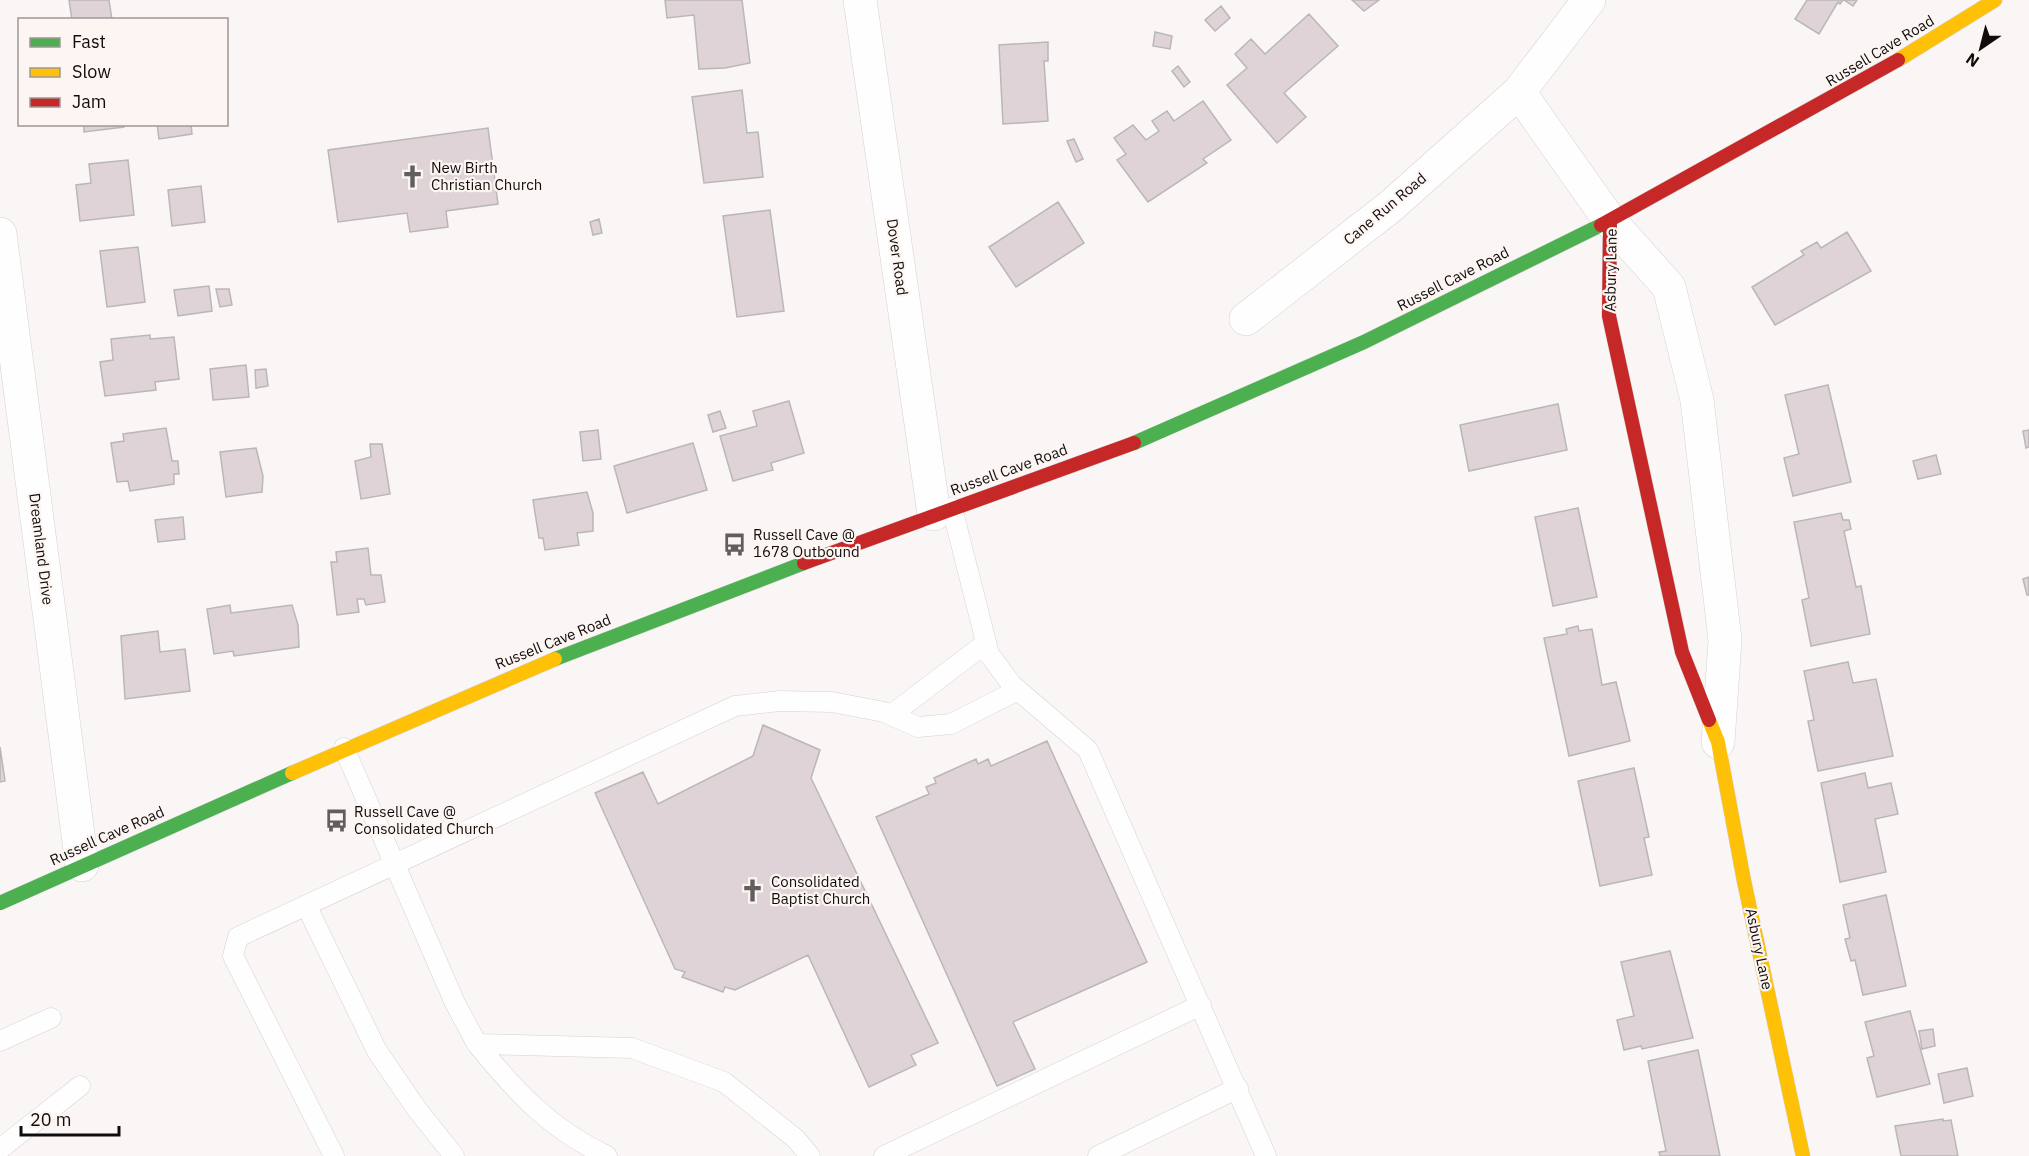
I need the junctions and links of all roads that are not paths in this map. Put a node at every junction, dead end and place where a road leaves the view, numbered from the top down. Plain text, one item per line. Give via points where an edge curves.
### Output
1 (1589, 0) edge
2 (1995, 0) edge
3 (867, 8) edge
4 (1519, 92) junction
5 (1610, 221) junction
6 (0, 234) edge
7 (1246, 319) dead end
8 (943, 511) junction
9 (986, 643) junction
10 (1018, 690) junction
11 (891, 715) junction
12 (1718, 742) junction
13 (344, 748) junction
14 (394, 864) junction
15 (82, 865) junction
16 (0, 903) edge
17 (306, 905) junction
18 (1201, 1005) junction
19 (51, 1018) dead end
20 (0, 1041) edge
21 (477, 1044) junction
22 (80, 1086) dead end
23 (1238, 1088) junction
24 (0, 1149) edge
25 (334, 1156) edge
26 (454, 1156) edge
27 (607, 1156) edge
28 (810, 1156) edge
29 (885, 1156) edge
30 (1098, 1156) edge
31 (1266, 1156) edge
32 (1803, 1156) edge

1 - 4 street, Cane Run Road
2 - 5 main road, Russell Cave Road via 1876,74
3 - 8 street, Dover Road
4 - 5 street
4 - 7 street, Cane Run Road via 1391,206
5 - 8 main road, Russell Cave Road via 1364,342 1140,441
5 - 12 main road, Asbury Lane via 1610,316 1682,652
5 - 12 street, Asbury Lane via 1669,287 1697,399 1725,640
6 - 15 street, Dreamland Drive
8 - 9 lane
8 - 13 main road, Russell Cave Road via 650,621
9 - 10 lane via 989,654
9 - 11 lane
10 - 11 lane via 951,724 918,727
10 - 18 lane via 1088,750
11 - 14 lane via 832,702 780,701 735,706
12 - 32 main road, Asbury Lane
13 - 14 lane
13 - 15 main road, Russell Cave Road
14 - 17 lane
14 - 21 lane via 454,1002
15 - 16 main road, Russell Cave Road
17 - 25 lane via 238,937 233,956
17 - 26 lane via 377,1051
18 - 23 lane
18 - 29 lane
19 - 20 lane
21 - 27 lane via 511,1086 567,1136
21 - 28 lane via 632,1048 724,1082 796,1139
22 - 24 lane
23 - 30 lane
23 - 31 lane

